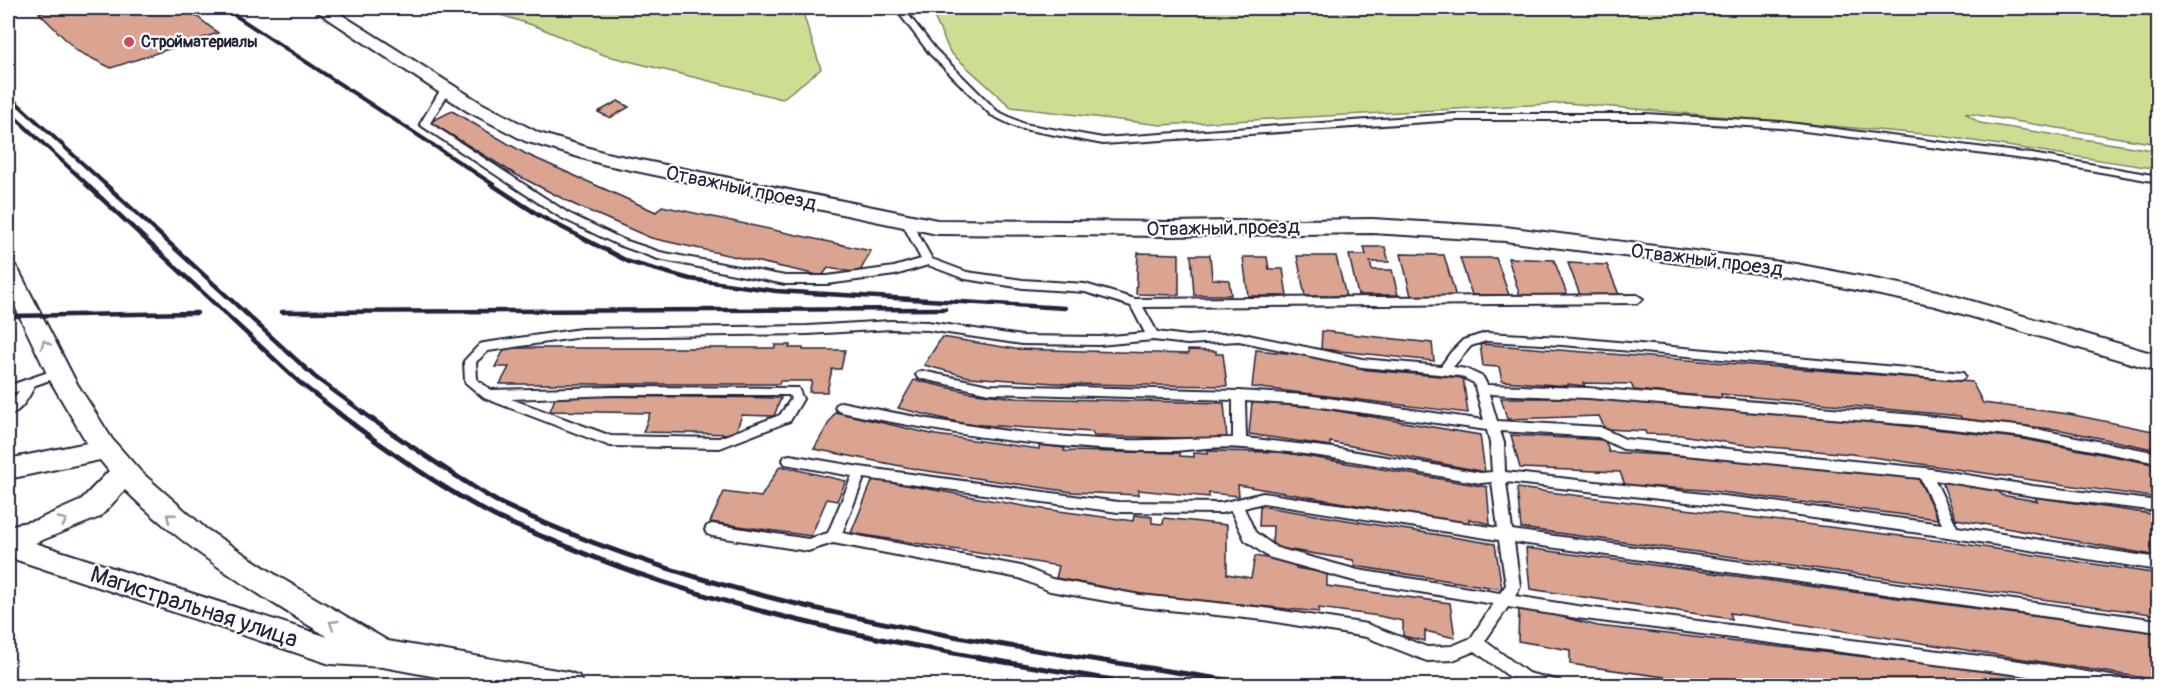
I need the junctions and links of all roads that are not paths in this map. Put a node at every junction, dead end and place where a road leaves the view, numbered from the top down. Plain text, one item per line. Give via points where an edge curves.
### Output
1 (320, 8) edge
2 (899, 8) edge
3 (446, 89) junction
4 (2158, 179) edge
5 (906, 221) junction
6 (928, 261) junction
7 (11, 285) edge
8 (1637, 299) dead end
9 (1134, 303) junction
10 (1153, 336) junction
11 (2158, 363) edge
12 (1445, 370) junction
13 (57, 373) junction
14 (922, 375) dead end
15 (1959, 376) dead end
16 (26, 384) junction
17 (1482, 389) junction
18 (8, 390) edge
19 (488, 395) junction
20 (1239, 396) junction
21 (841, 407) dead end
22 (8, 411) edge
23 (1493, 426) junction
24 (1240, 443) junction
25 (106, 449) junction
26 (2158, 458) edge
27 (790, 460) dead end
28 (8, 469) edge
29 (125, 472) junction
30 (860, 472) junction
31 (1925, 473) junction
32 (1499, 476) junction
33 (1236, 506) junction
34 (2158, 506) edge
35 (712, 530) dead end
36 (1952, 532) junction
37 (1506, 535) junction
38 (8, 537) edge
39 (833, 537) junction
40 (8, 546) edge
41 (2158, 564) edge
42 (1506, 599) junction
43 (2158, 626) edge
44 (1476, 643) junction
45 (383, 654) junction
46 (568, 686) edge
47 (1554, 686) edge
48 (2129, 686) edge

1 - 3 street, Отважный проезд
2 - 4 lane via 933,52 994,113 1021,126 1103,141 1456,117 1645,117 1781,125 2032,157
3 - 5 street, Отважный проезд via 532,137 602,159
3 - 6 lane via 425,124 564,214 620,242 658,255 785,280 827,280 895,271
5 - 6 lane
5 - 11 street, Отважный проезд via 948,228 1372,226 1506,234 1796,271 1937,298
6 - 9 lane via 965,275 1085,288
13 -> 7 street
8 - 9 lane
9 - 10 lane
10 - 12 lane via 1187,340 1239,337 1362,363
10 - 19 lane via 1100,341 1022,340 928,326 891,325 581,333 484,347 471,361 471,382
12 - 15 lane via 1467,343 1486,337
12 - 17 lane via 1479,380
13 - 16 lane
13 - 25 street
14 - 20 lane via 989,389
16 - 18 lane
16 - 22 lane via 18,403
17 - 23 lane
17 - 26 lane via 1599,394 1916,420 2025,432
19 - 19 lane via 610,441 720,443 786,418 796,399 794,391
20 - 23 lane via 1306,400
20 - 24 lane
21 - 24 lane via 999,436 1161,446
23 - 31 lane via 1600,432 1623,444
23 - 32 lane
24 - 32 lane via 1481,478
25 - 28 street
25 - 29 street
27 - 30 lane
38 -> 29 street via 41,531 90,509
45 -> 29 street via 210,549 147,498
30 - 33 lane via 1118,507
30 - 39 lane
31 - 34 lane
31 - 36 lane
32 - 36 lane via 1750,504
32 - 37 lane
33 - 37 lane via 1263,498
33 - 42 lane via 1250,536 1273,554 1358,576
35 - 39 lane via 808,545
36 - 41 lane
37 - 42 lane via 1513,586
37 - 43 lane
39 - 44 lane via 1021,572 1050,585 1140,601 1264,614 1367,631 1427,654 1453,652
40 - 45 street, Магистральная улица via 330,651
42 - 44 lane
42 - 48 lane via 1577,612 2020,668
44 - 47 lane via 1524,679
45 - 46 street

